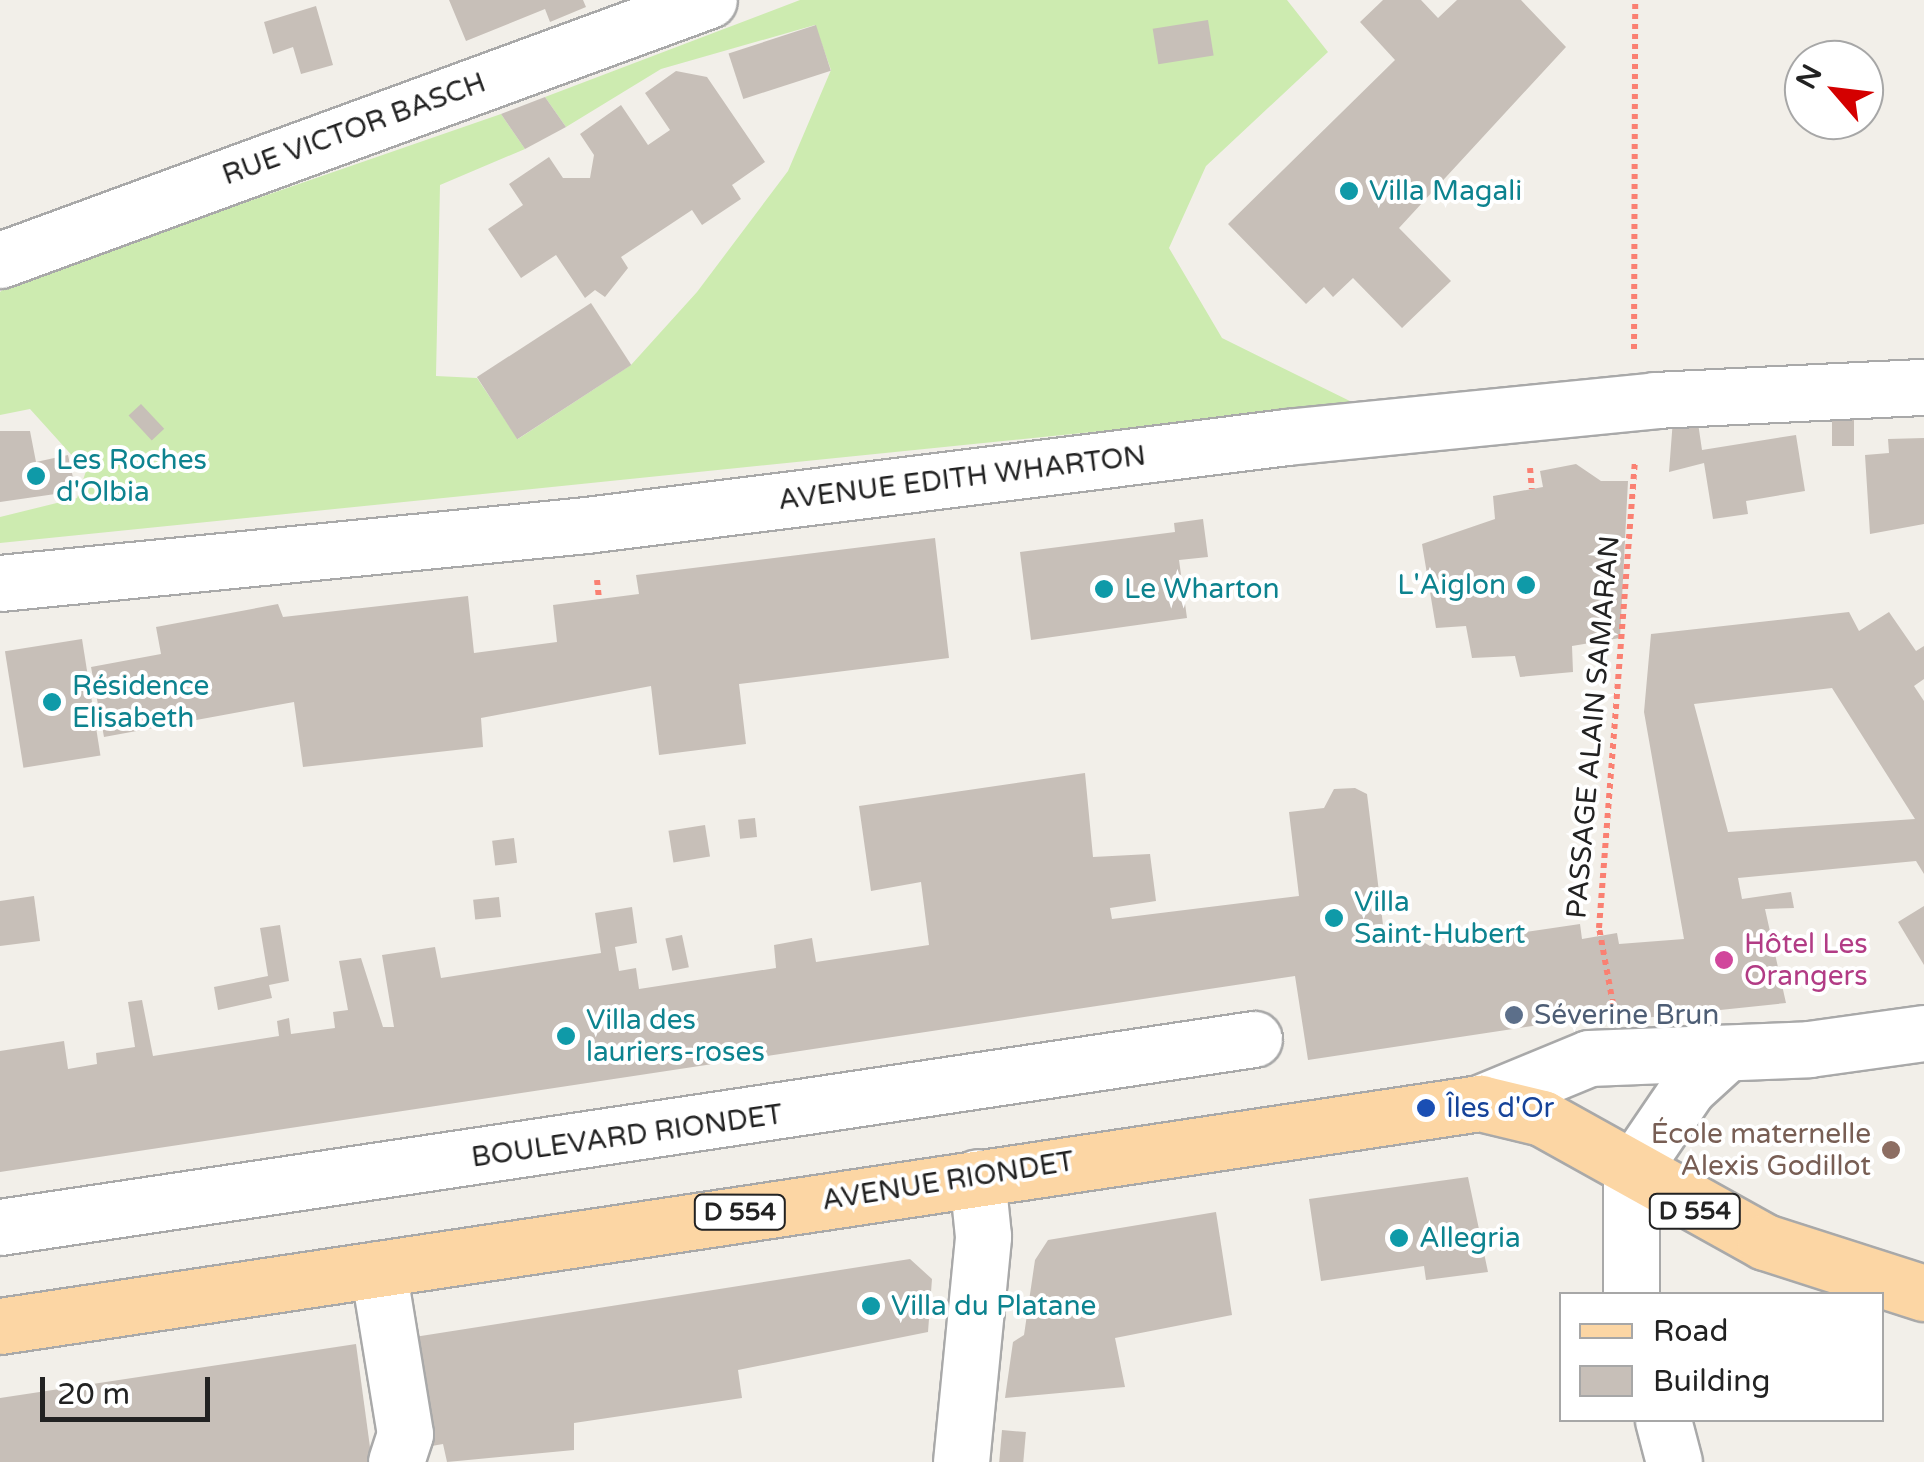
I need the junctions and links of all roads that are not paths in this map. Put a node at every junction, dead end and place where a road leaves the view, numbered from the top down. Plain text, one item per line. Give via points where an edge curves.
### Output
1 (709, 0) edge
2 (0, 260) edge
3 (1924, 386) edge
4 (0, 582) edge
5 (1924, 1033) edge
6 (1254, 1039) dead end
7 (1724, 1055) junction
8 (1480, 1102) junction
9 (1630, 1172) junction
10 (977, 1177) junction
11 (0, 1227) edge
12 (378, 1269) junction
13 (1631, 1292) edge
14 (1924, 1293) edge
15 (0, 1326) edge
16 (1664, 1422) edge
17 (396, 1462) edge
18 (961, 1462) edge
19 (1674, 1462) edge

1 - 2 street, RUE VICTOR BASCH
3 - 4 street, AVENUE EDITH WHARTON via 1655,400 1304,436 586,525
5 - 7 street
6 - 11 street, BOULEVARD RIONDET
7 - 8 street via 1590,1058
7 - 9 street via 1688,1088
8 - 9 main road, D 554 via 1542,1118
8 - 10 main road, AVENUE RIONDET / D 554
9 - 13 street
9 - 14 main road, D 554 via 1765,1242
10 - 12 main road, AVENUE RIONDET / D 554
10 - 18 street via 983,1236
12 - 15 main road, AVENUE RIONDET / D 554
12 - 17 street via 405,1434
16 - 19 street

